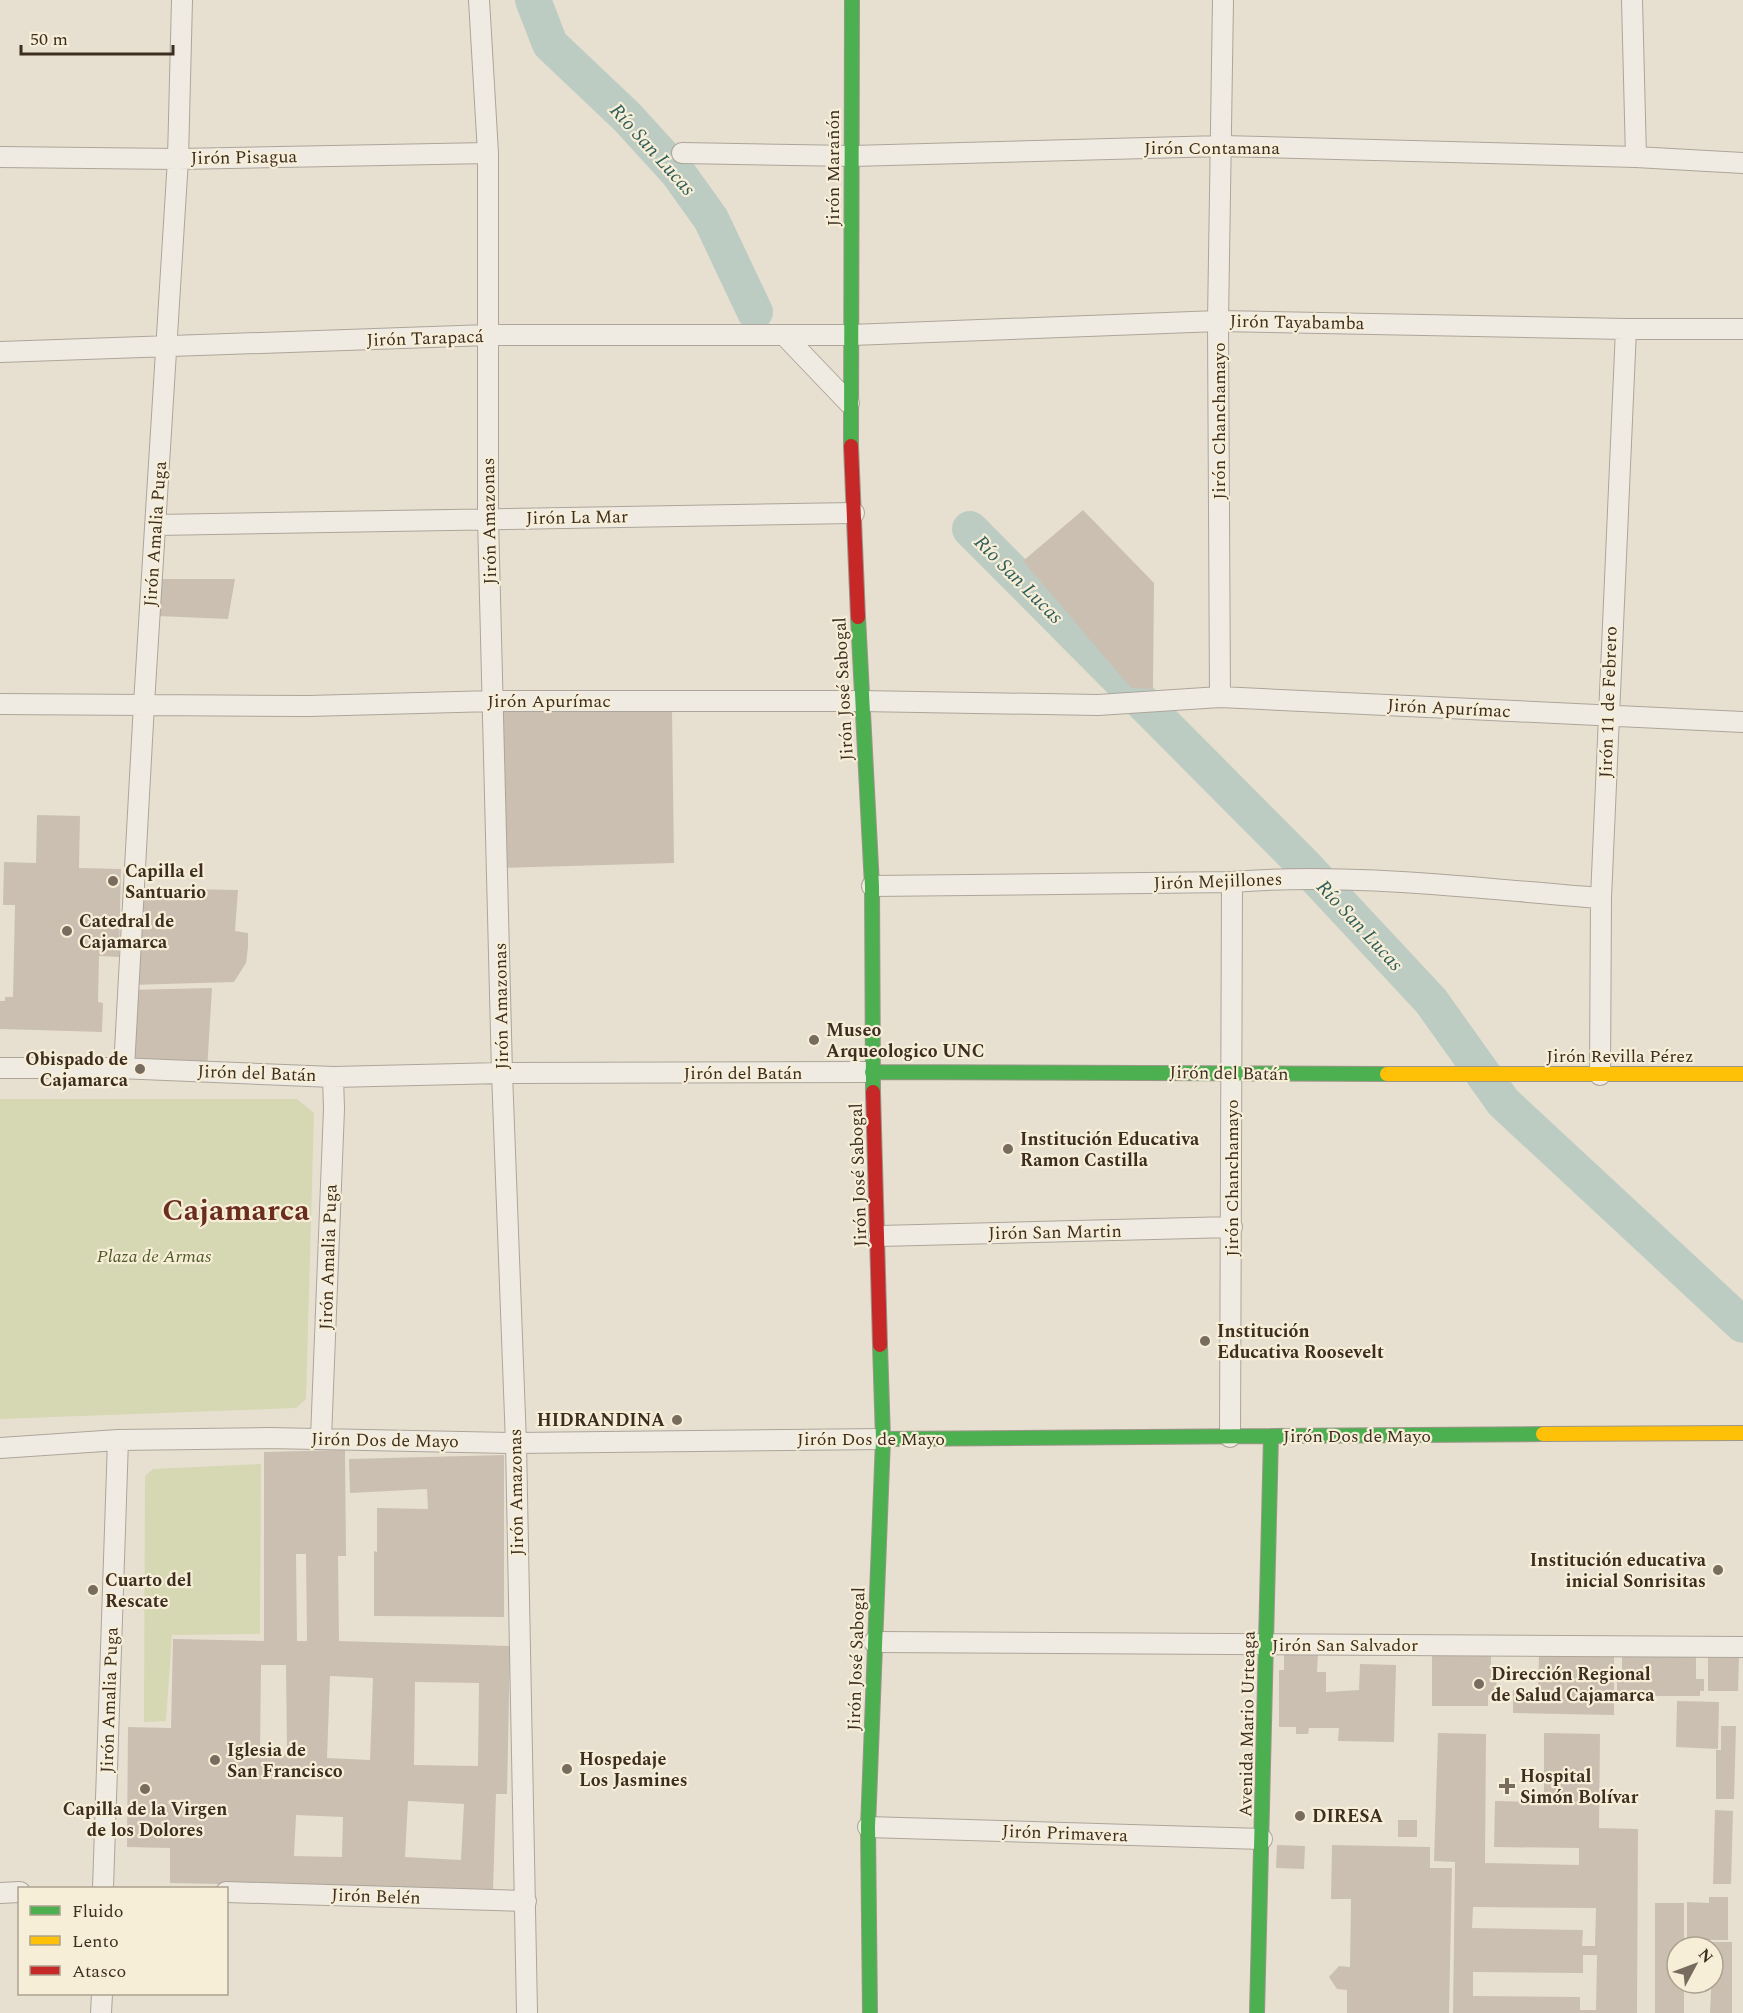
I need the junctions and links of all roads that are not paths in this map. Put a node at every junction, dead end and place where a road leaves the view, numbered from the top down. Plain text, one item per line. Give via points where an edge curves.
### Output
1 (182, 0) edge
2 (479, 0) edge
3 (852, 0) edge
4 (1223, 0) edge
5 (1632, 0) edge
6 (1222, 146) junction
7 (488, 153) junction
8 (682, 153) dead end
9 (852, 156) junction
10 (0, 157) edge
11 (1636, 157) junction
12 (178, 159) junction
13 (1743, 163) edge
14 (1218, 321) junction
15 (1626, 329) junction
16 (1743, 329) edge
17 (488, 335) junction
18 (784, 335) junction
19 (851, 335) junction
20 (166, 348) junction
21 (0, 352) edge
22 (849, 403) junction
23 (854, 513) junction
24 (488, 518) junction
25 (156, 525) junction
26 (1220, 697) junction
27 (494, 701) junction
28 (861, 701) junction
29 (0, 704) edge
30 (144, 704) junction
31 (1607, 715) junction
32 (1743, 722) edge
33 (1232, 882) junction
34 (872, 886) junction
35 (1601, 898) junction
36 (0, 1068) edge
37 (124, 1068) junction
38 (872, 1072) junction
39 (502, 1073) junction
40 (1233, 1074) junction
41 (1470, 1074) joint
42 (1743, 1074) edge
43 (1600, 1075) junction
44 (333, 1077) junction
45 (1232, 1227) junction
46 (879, 1236) junction
47 (1743, 1433) edge
48 (1271, 1436) junction
49 (1230, 1437) junction
50 (321, 1438) junction
51 (883, 1439) junction
52 (118, 1440) junction
53 (516, 1443) junction
54 (0, 1449) edge
55 (874, 1642) junction
56 (1267, 1645) junction
57 (1743, 1647) edge
58 (868, 1827) junction
59 (1262, 1839) junction
60 (103, 1887) edge
61 (18, 1892) edge
62 (228, 1892) edge
63 (0, 1893) edge
64 (526, 1901) junction
65 (102, 1995) edge
66 (101, 2013) edge
67 (526, 2013) edge
68 (870, 2013) edge
69 (1257, 2013) edge

1 - 12 street, Jirón Amalia Puga
2 - 7 street, Jirón Amazonas
3 - 9 street, Jirón Marañón
4 - 6 street, Jirón Chanchamayo
5 - 11 street
6 - 9 street, Jirón Contamana
6 - 11 street, Jirón Contamana
6 - 14 street, Jirón Chanchamayo
7 - 12 street, Jirón Pisagua
7 - 17 street, Jirón Amazonas
8 - 9 street, Jirón Contamana
9 - 19 street, Jirón Marañón
10 - 12 street, Jirón Pisagua
11 - 13 street, Jirón Contamana
12 - 20 street, Jirón Amalia Puga
14 - 15 street, Jirón Tayabamba
14 - 19 street, Jirón Tayabamba
14 - 26 street, Jirón Chanchamayo
15 - 16 street, Jirón Tayabamba
15 - 31 street, Jirón 11 de Febrero
17 - 18 street, Jirón Tarapacá
17 - 20 street, Jirón Tarapacá
17 - 24 street, Jirón Amazonas
18 - 19 street, Jirón Tarapacá
18 - 22 street
19 - 22 street, Jirón José Sabogal
20 - 21 street, Jirón Tarapacá
20 - 25 street, Jirón Amalia Puga
22 - 23 street, Jirón José Sabogal
23 - 24 street, Jirón La Mar
23 - 28 street, Jirón José Sabogal
24 - 25 street, Jirón La Mar
24 - 27 street, Jirón Amazonas
25 - 30 street, Jirón Amalia Puga
26 - 28 street, Jirón Apurímac via 1098,705
26 - 31 street, Jirón Apurímac
27 - 28 street, Jirón Apurímac
27 - 30 street, Jirón Apurímac via 308,706
27 - 39 street, Jirón Amazonas
28 - 34 street, Jirón José Sabogal
29 - 30 street, Jirón Apurímac
30 - 37 street, Jirón Amalia Puga
31 - 32 street, Jirón Apurímac
31 - 35 street, Jirón 11 de Febrero
33 - 34 street, Jirón Mejillones
33 - 35 street, Jirón Mejillones via 1281,878 1342,880
33 - 40 street, Jirón Chanchamayo
34 - 38 street, Jirón José Sabogal
35 - 43 street, Jirón 11 de Febrero
36 - 37 street, Jirón del Batán
37 - 44 street, Jirón del Batán
38 - 39 street, Jirón del Batán
38 - 40 street, Jirón del Batán
38 - 46 street, Jirón José Sabogal
39 - 44 street, Jirón del Batán
39 - 53 street, Jirón Amazonas
40 - 41 street, Jirón del Batán
40 - 45 street, Jirón Chanchamayo
41 - 43 street, Jirón Revilla Pérez
42 - 43 street, Jirón Revilla Pérez
44 - 50 street, Jirón Amalia Puga
45 - 46 street, Jirón San Martin
45 - 49 street, Jirón Chanchamayo
46 - 51 street, Jirón José Sabogal
47 - 48 street, Jirón Dos de Mayo
48 - 49 street, Jirón Dos de Mayo
48 - 56 street, Avenida Mario Urteaga
49 - 51 street, Jirón Dos de Mayo
50 - 52 street, Jirón Dos de Mayo
50 - 53 street, Jirón Dos de Mayo
51 - 53 street, Jirón Dos de Mayo
51 - 55 street, Jirón José Sabogal
52 - 54 street, Jirón Dos de Mayo
52 - 60 street, Jirón Amalia Puga
53 - 64 street, Jirón Amazonas
55 - 56 street, Jirón San Salvador
55 - 58 street, Jirón José Sabogal
56 - 57 street, Jirón San Salvador
56 - 59 street, Avenida Mario Urteaga
58 - 59 street, Jirón Primavera
58 - 68 street, Jirón José Sabogal
59 - 69 street, Avenida Mario Urteaga
61 - 63 street
62 - 64 street, Jirón Belén
64 - 67 street, Jirón Amazonas
65 - 66 street

